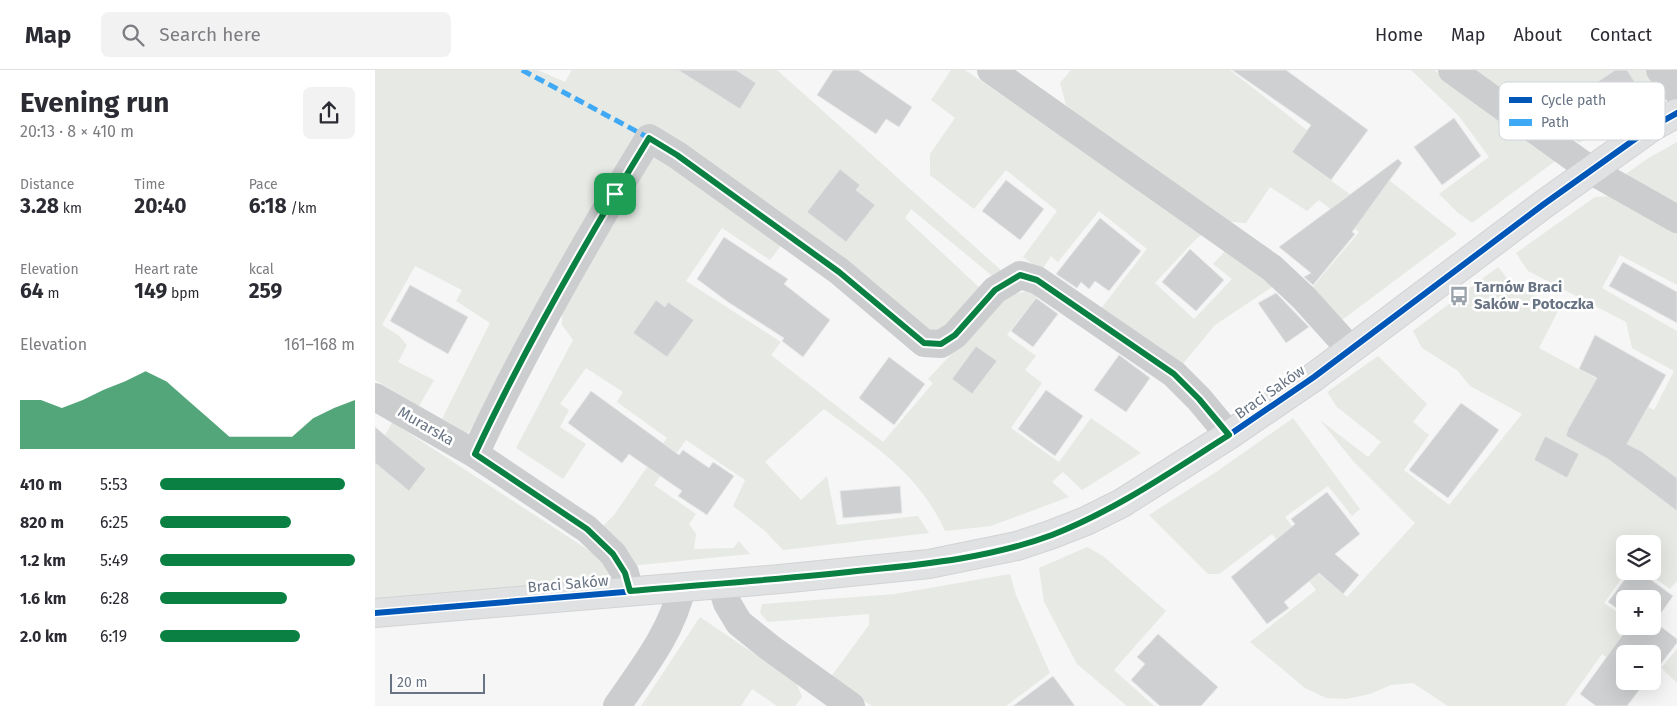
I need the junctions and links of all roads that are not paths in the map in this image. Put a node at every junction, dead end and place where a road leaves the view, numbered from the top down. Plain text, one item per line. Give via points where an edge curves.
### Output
1 (991, 70) edge
2 (1452, 70) edge
3 (1660, 70) edge
4 (1677, 92) edge
5 (1499, 104) edge
6 (1677, 112) edge
7 (1665, 119) edge
8 (1549, 140) edge
9 (1634, 140) edge
10 (1592, 171) junction
11 (1677, 219) edge
12 (1351, 349) junction
13 (375, 397) edge
14 (1229, 435) junction
15 (475, 454) junction
16 (721, 584) junction
17 (682, 587) junction
18 (630, 591) junction
19 (375, 613) edge
20 (617, 706) edge
21 (851, 706) edge

1 - 12 street via 1272,268
2 - 5 street
3 - 4 street
6 - 7 street, Braci Saków
8 - 10 street
9 - 10 street, Braci Saków
10 - 11 street
10 - 12 street, Braci Saków
12 - 14 street, Braci Saków
13 - 15 street, Murarska
14 - 15 street via 1174,374 1037,280 1020,275 995,290 955,335 941,344 924,343 839,272 649,138 581,250 500,400
14 - 16 street, Braci Saków via 1122,503 1086,521 1017,546 929,564
15 - 18 street, Murarska via 587,529 613,554 625,573
16 - 17 street, Braci Saków
16 - 21 street via 727,604 739,623
17 - 18 street, Braci Saków
17 - 20 street via 677,608 658,647
18 - 19 street, Braci Saków

